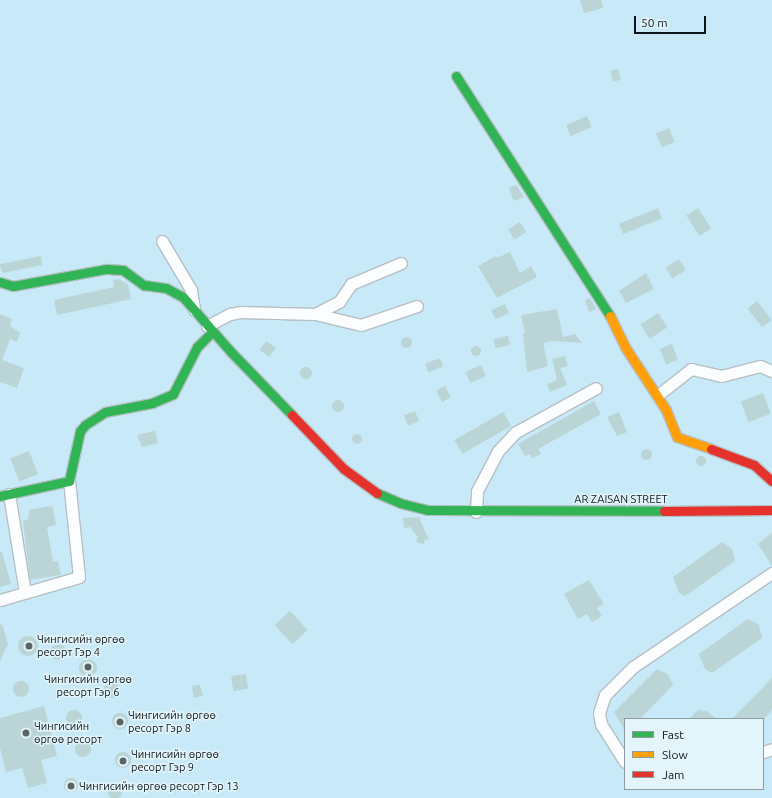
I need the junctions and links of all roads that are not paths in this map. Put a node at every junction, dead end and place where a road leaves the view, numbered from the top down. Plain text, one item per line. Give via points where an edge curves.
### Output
1 (456, 76) dead end
2 (162, 241) dead end
3 (401, 263) dead end
4 (0, 282) edge
5 (417, 306) dead end
6 (194, 310) junction
7 (316, 314) junction
8 (210, 329) junction
9 (772, 371) edge
10 (596, 388) dead end
11 (658, 395) junction
12 (69, 481) junction
13 (772, 481) edge
14 (5, 495) edge
15 (772, 510) edge
16 (473, 512) junction
17 (772, 573) edge
18 (25, 593) junction
19 (0, 600) edge
20 (624, 760) edge

1 - 11 street via 604,304 625,347
2 - 6 street via 191,290
3 - 7 street via 351,284 338,302
4 - 6 street, AR ZAISAN STREET via 13,286 106,269 123,270 144,285 166,288 183,297
5 - 7 street via 361,325
6 - 8 street, AR ZAISAN STREET
7 - 8 street via 240,312 230,314
8 - 12 street via 197,347 173,394 152,403 105,412 85,425 80,431
8 - 16 street, AR ZAISAN STREET via 336,461 364,486 412,506
9 - 11 street via 760,366 722,376 691,369
10 - 16 street via 516,432 498,451 477,491
11 - 13 street via 676,437 754,465
12 - 14 street
12 - 18 street via 79,577
14 - 18 street
15 - 16 street, AR ZAISAN STREET
17 - 20 street via 633,667 605,695 599,712 601,724
18 - 19 street

